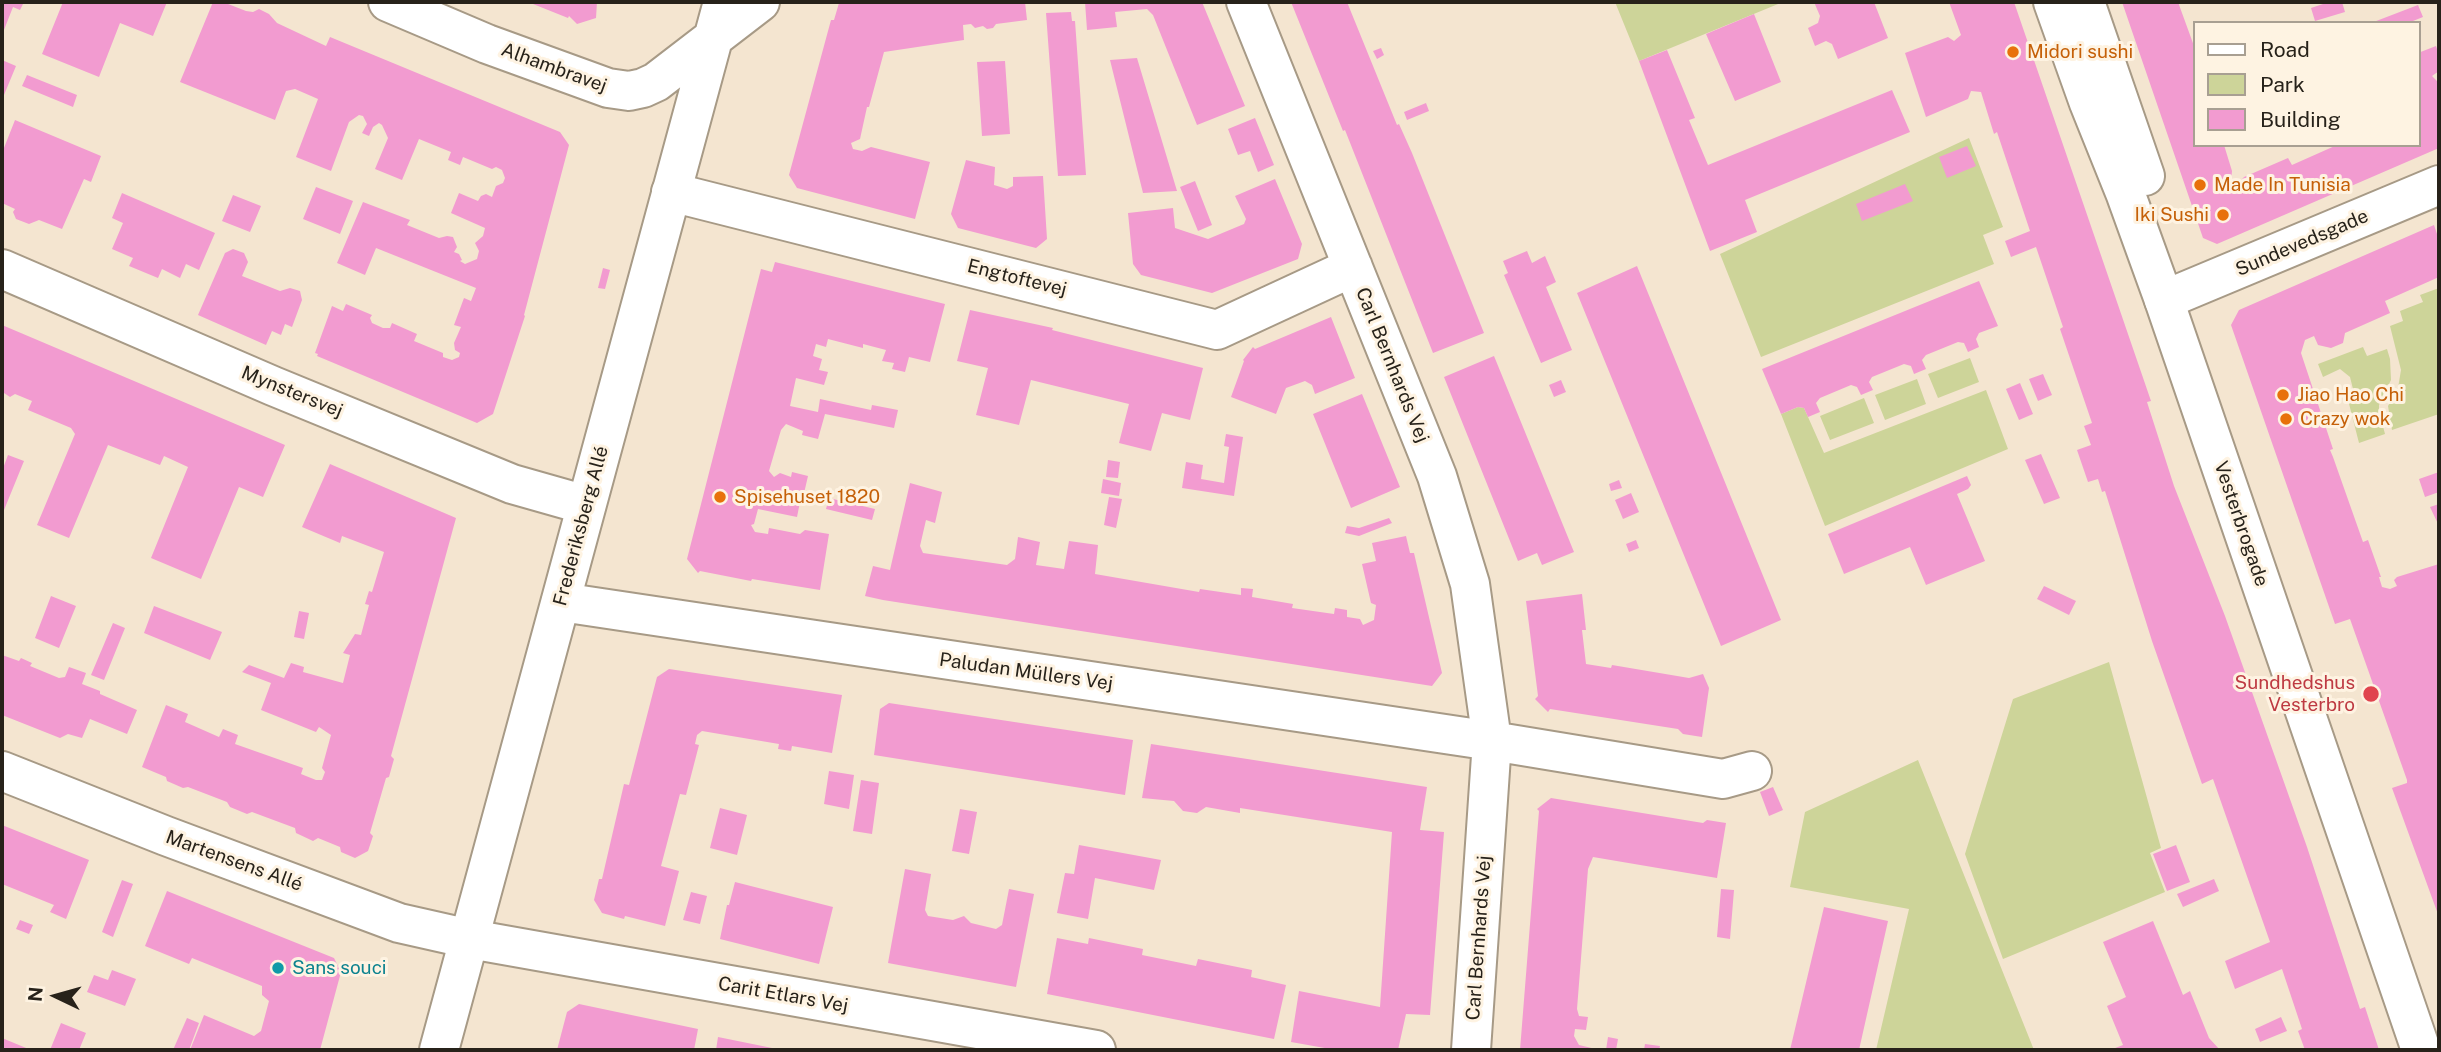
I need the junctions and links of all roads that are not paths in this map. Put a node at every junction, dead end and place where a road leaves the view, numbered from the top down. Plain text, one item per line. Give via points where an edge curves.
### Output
1 (388, 2) edge
2 (723, 2) edge
3 (760, 2) edge
4 (1246, 2) edge
5 (2053, 2) edge
6 (2085, 2) edge
7 (713, 38) junction
8 (2439, 185) edge
9 (671, 192) junction
10 (1353, 267) junction
11 (2, 269) edge
12 (2174, 297) junction
13 (586, 505) junction
14 (561, 602) junction
15 (1492, 741) junction
16 (2, 771) edge
17 (1752, 771) dead end
18 (470, 939) junction
19 (2439, 1021) edge
20 (439, 1050) edge
21 (1096, 1050) edge
22 (1472, 1050) edge
23 (2421, 1050) edge

1 - 7 street, Alhambravej via 486,44 615,90 629,91 656,82
2 - 7 street, Frederiksberg Allé
3 - 7 street, Alhambravej
4 - 10 street, Carl Bernhards Vej
5 - 12 street, Vesterbrogade via 2126,195
6 - 12 street, Vesterbrogade
7 - 9 street, Frederiksberg Allé
8 - 12 street, Sundevedsgade
9 - 10 street, Engtoftevej via 1217,330
9 - 13 street, Frederiksberg Allé
10 - 15 street, Carl Bernhards Vej via 1437,476 1470,584
11 - 13 street, Mynstersvej via 512,484
12 - 19 street, Vesterbrogade
12 - 23 street, Vesterbrogade
13 - 14 street, Frederiksberg Allé
14 - 15 street, Paludan Müllers Vej
14 - 18 street, Frederiksberg Allé
15 - 17 street via 1723,779
15 - 22 street, Carl Bernhards Vej
16 - 18 street, Martensens Allé via 399,923
18 - 20 street, Frederiksberg Allé
18 - 21 street, Carit Etlars Vej

